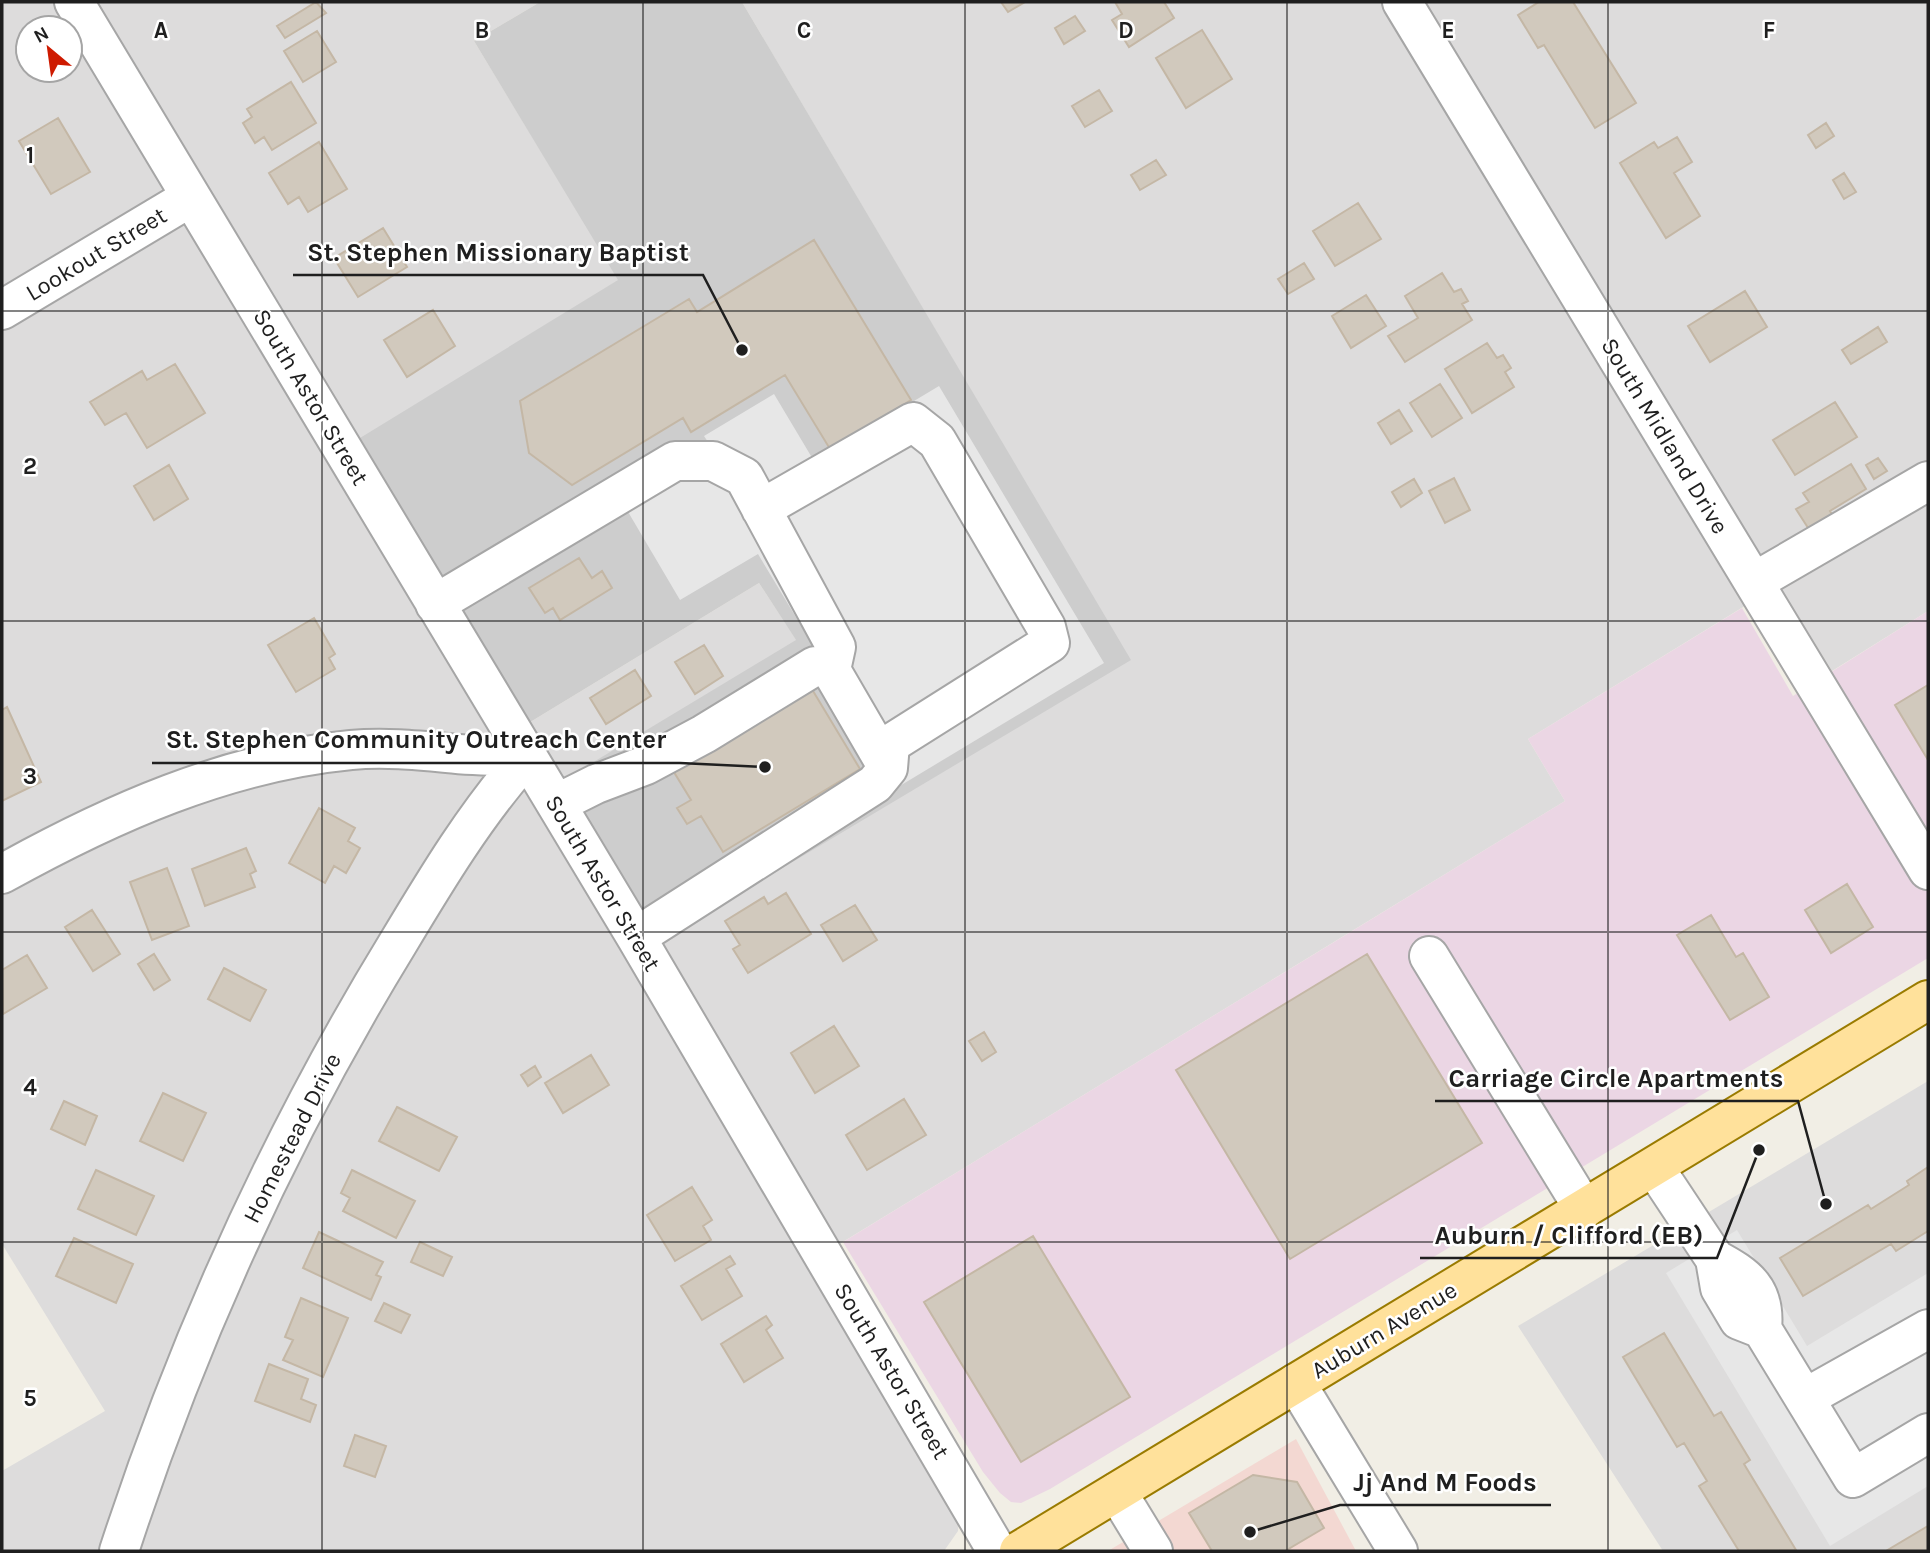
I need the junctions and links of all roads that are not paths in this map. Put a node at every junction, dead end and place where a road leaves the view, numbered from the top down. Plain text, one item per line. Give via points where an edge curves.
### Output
1 (74, 2) edge
2 (1402, 2) edge
3 (191, 197) junction
4 (2, 310) edge
5 (1928, 481) edge
6 (761, 509) junction
7 (1754, 582) junction
8 (435, 604) junction
9 (831, 670) junction
10 (527, 756) junction
11 (888, 768) junction
12 (556, 804) junction
13 (1928, 870) edge
14 (2, 874) edge
15 (636, 937) junction
16 (1429, 956) dead end
17 (1928, 1000) edge
18 (1654, 1167) junction
19 (1584, 1209) junction
20 (1928, 1329) edge
21 (1296, 1383) junction
22 (1805, 1398) junction
23 (1928, 1433) edge
24 (1117, 1492) junction
25 (1041, 1546) edge
26 (119, 1551) edge
27 (997, 1551) edge
28 (1153, 1551) edge
29 (1398, 1551) edge

1 - 3 street, South Astor Street
2 - 7 street, South Midland Drive
3 - 4 street, Lookout Street
3 - 8 street, South Astor Street
5 - 7 street
6 - 8 street via 744,477 713,461 675,461
6 - 9 street via 836,647
6 - 11 street via 913,422 937,441 1046,627 1050,643 890,744
7 - 13 street, South Midland Drive
8 - 10 street, South Astor Street
9 - 11 street
9 - 12 street via 815,666 646,765
10 - 12 street, South Astor Street
10 - 14 street via 389,749 351,750 280,762 157,798
10 - 26 street, Homestead Drive via 495,794 426,897 349,1026 286,1145 179,1382
11 - 15 street via 875,784
12 - 15 street, South Astor Street
15 - 27 street, South Astor Street
16 - 19 street
17 - 18 main road, Auburn Avenue
18 - 19 main road, Auburn Avenue
18 - 22 street via 1715,1259 1720,1288 1739,1320 1762,1329
19 - 21 main road, Auburn Avenue
20 - 22 street
21 - 24 main road, Auburn Avenue
21 - 29 street
22 - 23 street via 1853,1478
24 - 25 main road, Auburn Avenue
24 - 28 street

